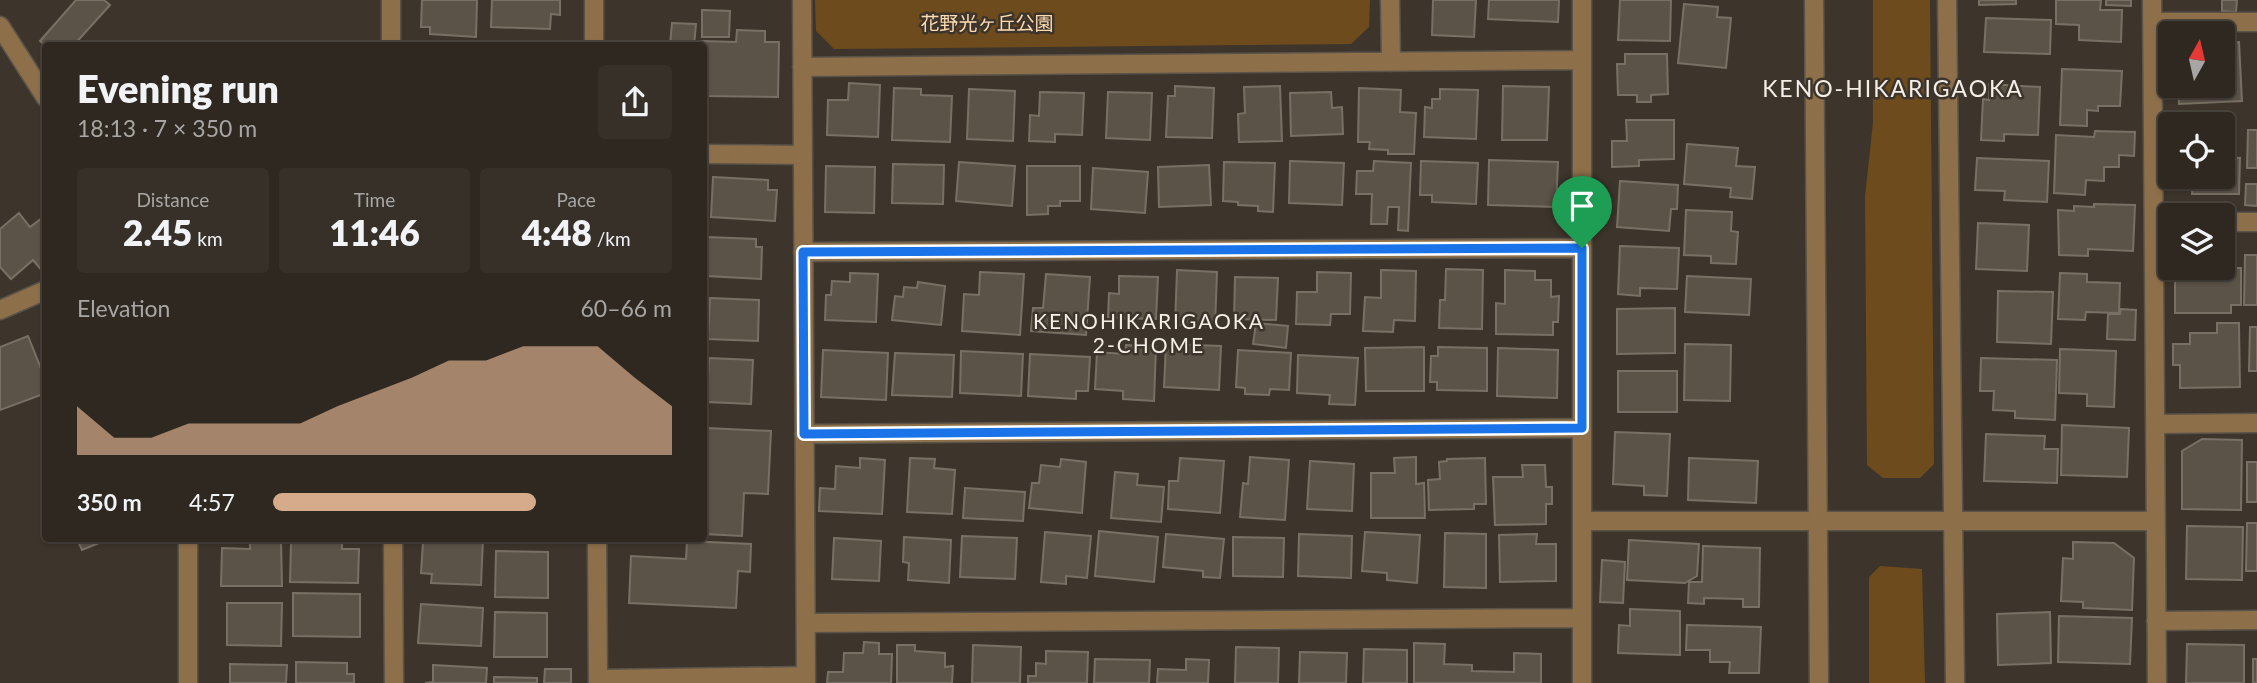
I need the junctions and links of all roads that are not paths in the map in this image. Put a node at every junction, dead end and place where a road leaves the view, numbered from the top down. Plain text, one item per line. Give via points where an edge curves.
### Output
1 (391, 0) edge
2 (594, 0) edge
3 (802, 0) edge
4 (1390, 0) edge
5 (1582, 0) edge
6 (1814, 0) edge
7 (1947, 0) edge
8 (2152, 0) edge
9 (2152, 22) junction
10 (2257, 22) edge
11 (0, 26) edge
12 (391, 42) edge
13 (594, 42) edge
14 (1582, 60) junction
15 (1391, 62) junction
16 (802, 67) junction
17 (42, 92) edge
18 (707, 154) edge
19 (803, 155) junction
20 (2161, 203) edge
21 (2235, 222) edge
22 (2257, 222) edge
23 (1582, 248) junction
24 (803, 252) junction
25 (2160, 280) edge
26 (42, 292) edge
27 (0, 310) edge
28 (2257, 423) edge
29 (2155, 424) junction
30 (1582, 428) junction
31 (804, 434) junction
32 (1819, 520) junction
33 (1581, 521) junction
34 (1954, 521) junction
35 (2156, 521) junction
36 (188, 542) edge
37 (393, 542) edge
38 (597, 542) edge
39 (1582, 618) junction
40 (2257, 620) edge
41 (2156, 621) junction
42 (806, 622) junction
43 (806, 679) edge
44 (598, 681) edge
45 (188, 683) edge
46 (394, 683) edge
47 (1582, 683) edge
48 (1819, 683) edge
49 (1955, 683) edge
50 (2157, 683) edge

1 - 12 street
2 - 13 street
3 - 16 street
4 - 15 street
5 - 14 street
6 - 32 street
7 - 34 street
8 - 9 street
9 - 10 street
9 - 20 street
11 - 17 street
14 - 15 street
14 - 23 street
15 - 16 street
16 - 19 street
18 - 19 street
19 - 24 street
21 - 22 street
23 - 24 street
23 - 30 street
24 - 31 street
25 - 29 street
26 - 27 street
28 - 29 street
29 - 35 street
30 - 31 street
30 - 33 street
31 - 42 street
32 - 33 street
32 - 34 street
32 - 48 street
33 - 39 street
34 - 35 street
34 - 49 street
35 - 41 street
36 - 45 street
37 - 46 street
38 - 44 street
39 - 42 street
39 - 47 street
40 - 41 street
41 - 50 street
42 - 43 street
43 - 44 street

